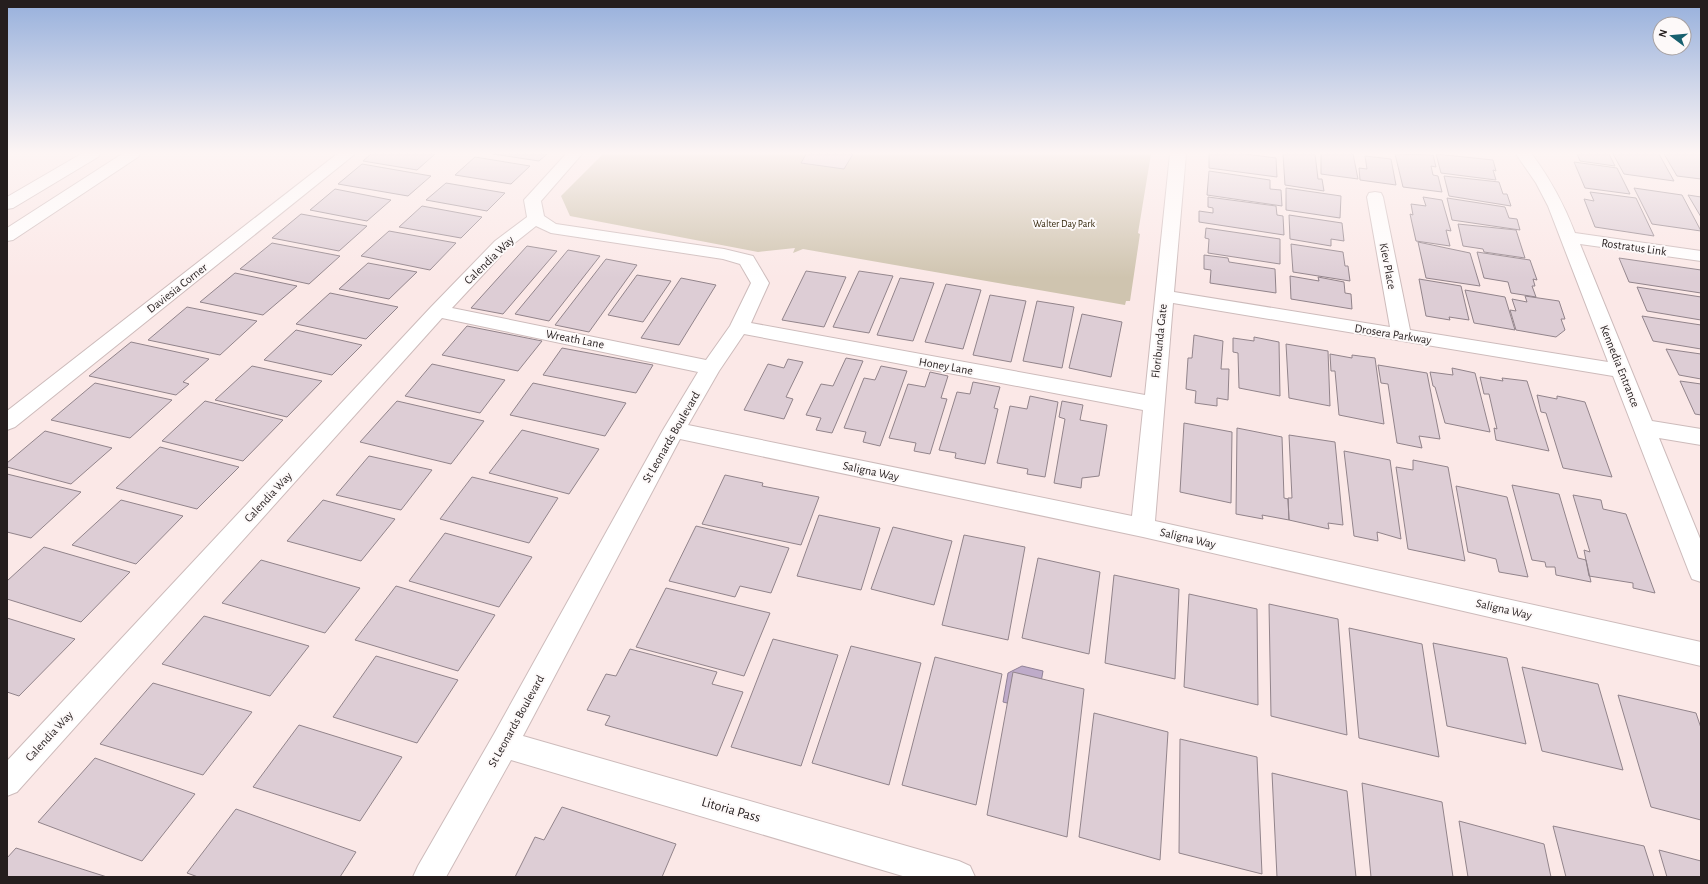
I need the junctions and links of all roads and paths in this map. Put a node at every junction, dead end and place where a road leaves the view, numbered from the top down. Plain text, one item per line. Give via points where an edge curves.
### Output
1 (22, 195) edge
2 (69, 195) edge
3 (295, 195) edge
4 (536, 195) edge
5 (1174, 195) edge
6 (1549, 195) edge
7 (1374, 197) dead end
8 (7, 204) edge
9 (536, 218) junction
10 (7, 236) edge
11 (1567, 237) junction
12 (1701, 256) edge
13 (1164, 296) junction
14 (438, 311) junction
15 (738, 327) junction
16 (1401, 335) junction
17 (711, 368) junction
18 (1622, 371) junction
19 (1153, 404) junction
20 (7, 422) edge
21 (1645, 428) junction
22 (674, 430) junction
23 (1701, 437) edge
24 (1142, 528) junction
25 (1701, 572) edge
26 (1701, 654) edge
27 (504, 744) junction
28 (7, 782) edge
29 (429, 877) edge
30 (959, 877) edge

1 - 8 street
2 - 10 street
3 - 20 street, Daviesia Corner
4 - 9 street via 532,200
5 - 13 street, Floribunda Gate
6 - 11 street, Kennedia Entrance via 1556,206
7 - 16 street, Kiev Place
9 - 14 street, Calendia Way via 501,245
9 - 15 street, St Leonards Boulevard via 551,228 724,254 747,260 760,283
11 - 12 street, Rostratus Link
11 - 18 street, Kennedia Entrance
13 - 16 street, Drosera Parkway
13 - 19 street, Floribunda Gate
14 - 17 street, Wreath Lane
14 - 28 street, Calendia Way
15 - 17 street, St Leonards Boulevard
15 - 19 street, Honey Lane
16 - 18 street, Drosera Parkway
17 - 22 street, St Leonards Boulevard
18 - 21 street, Kennedia Entrance
19 - 24 street, Floribunda Gate
21 - 23 street
21 - 25 street, Kennedia Entrance
22 - 24 street, Saligna Way
22 - 27 street, St Leonards Boulevard
24 - 26 street, Saligna Way
27 - 29 street, St Leonards Boulevard
27 - 30 street, Litoria Pass

